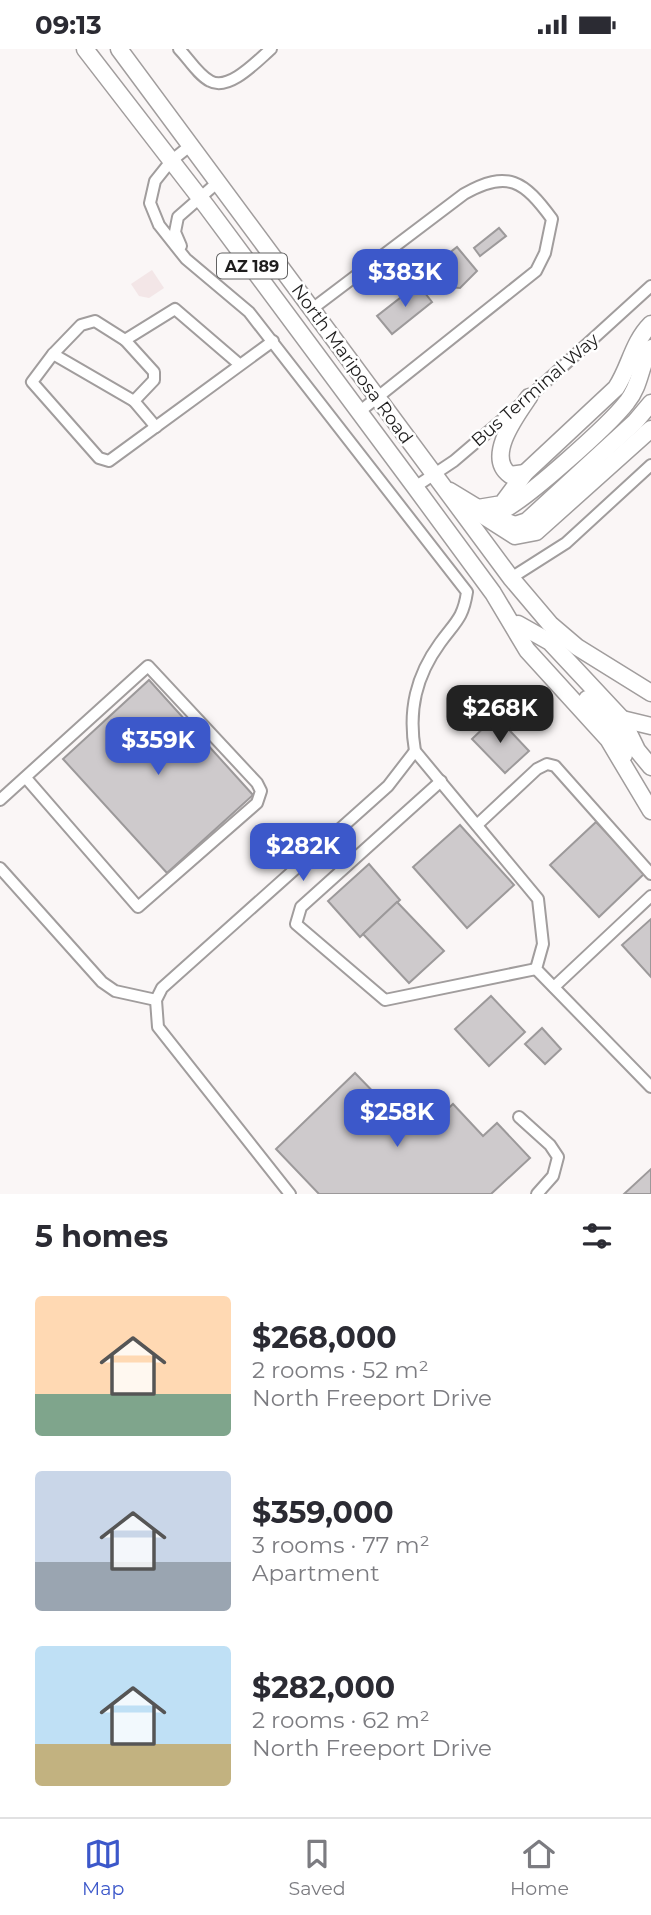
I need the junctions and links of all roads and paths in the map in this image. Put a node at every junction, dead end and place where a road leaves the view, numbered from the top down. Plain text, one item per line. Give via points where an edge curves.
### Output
1 (85, 49) edge
2 (119, 49) edge
3 (178, 49) edge
4 (271, 49) edge
5 (191, 145) junction
6 (171, 161) junction
7 (218, 182) junction
8 (199, 196) junction
9 (186, 259) junction
10 (651, 286) edge
11 (312, 309) junction
12 (651, 324) edge
13 (651, 336) edge
14 (125, 340) junction
15 (273, 341) junction
16 (651, 348) edge
17 (54, 354) junction
18 (239, 364) junction
19 (651, 380) edge
20 (529, 397) junction
21 (378, 399) junction
22 (135, 401) junction
23 (651, 403) edge
24 (359, 412) junction
25 (651, 418) edge
26 (156, 427) junction
27 (651, 429) edge
28 (651, 465) edge
29 (525, 473) junction
30 (440, 482) junction
31 (415, 487) junction
32 (492, 514) junction
33 (511, 579) junction
34 (493, 593) junction
35 (505, 610) junction
36 (518, 624) junction
37 (651, 693) edge
38 (622, 719) junction
39 (651, 726) edge
40 (415, 751) junction
41 (651, 767) edge
42 (626, 768) junction
43 (26, 778) junction
44 (441, 781) junction
45 (0, 800) edge
46 (651, 811) edge
47 (477, 825) junction
48 (0, 868) edge
49 (651, 874) edge
50 (651, 896) edge
51 (536, 969) junction
52 (554, 987) junction
53 (156, 1000) junction
54 (651, 1087) edge
55 (520, 1117) dead end
56 (290, 1194) edge
57 (537, 1194) edge

1 - 6 highway, North Mariposa Road / AZ 189
2 - 5 highway, North Mariposa Road / AZ 189
3 - 4 street via 210,82 222,83
5 - 6 street
5 - 7 highway, North Mariposa Road / AZ 189
6 - 8 highway, North Mariposa Road / AZ 189
6 - 9 street via 155,181 150,202 159,225
7 - 8 street
7 - 11 highway, North Mariposa Road / AZ 189
8 - 9 street via 177,217 175,232
8 - 24 highway, North Mariposa Road / AZ 189
9 - 15 street via 249,312
10 - 20 street, Bus Terminal Way
11 - 21 highway, North Mariposa Road / AZ 189
11 - 21 street via 485,182 510,180 530,190 552,219 536,271
12 - 29 highway via 632,349 616,388
13 - 32 highway via 639,350 621,396
14 - 17 street via 95,321 80,325
14 - 18 street via 175,309
14 - 22 street via 155,372
15 - 18 street
15 - 40 street via 467,592 463,615 418,678 412,725
16 - 32 highway via 640,382 626,403 513,507
17 - 22 street
17 - 26 street via 32,382 99,459 109,460
18 - 26 street
19 - 32 highway via 644,398 631,412 530,506 515,516
20 - 29 highway via 511,424 500,460 510,475
20 - 30 street, Bus Terminal Way via 454,461
21 - 24 street
21 - 30 highway, North Mariposa Road / AZ 189
22 - 26 street
23 - 32 highway via 527,521 515,525
24 - 31 highway, North Mariposa Road / AZ 189
25 - 32 highway via 533,526 514,531
27 - 32 highway via 542,528 515,536
28 - 33 street via 566,543
29 - 32 highway
30 - 31 street, Bus Terminal Way
30 - 32 highway
30 - 32 highway
30 - 33 highway, North Mariposa Road / AZ 189
31 - 34 highway, AZ 189
33 - 34 highway
33 - 37 highway, AZ 189 via 577,647
34 - 35 highway, AZ 189
35 - 36 highway, AZ 189
35 - 42 highway, AZ 189 via 527,650 601,731
36 - 38 highway, AZ 189 via 550,642
36 - 42 highway, AZ 189 via 616,730
38 - 39 highway
38 - 41 highway, AZ 189
40 - 44 street
40 - 53 street via 388,786 162,988
42 - 46 highway, AZ 189
43 - 43 street via 138,907 257,803 261,791 148,666
43 - 45 street
44 - 47 street
44 - 51 street via 301,907 296,924 385,1000
47 - 49 street via 537,769 555,765
47 - 51 street via 538,899 543,944
48 - 53 street via 102,982 114,991
50 - 52 street
51 - 52 street
52 - 54 street
53 - 56 street via 158,1027
55 - 57 street via 558,1157 553,1175

